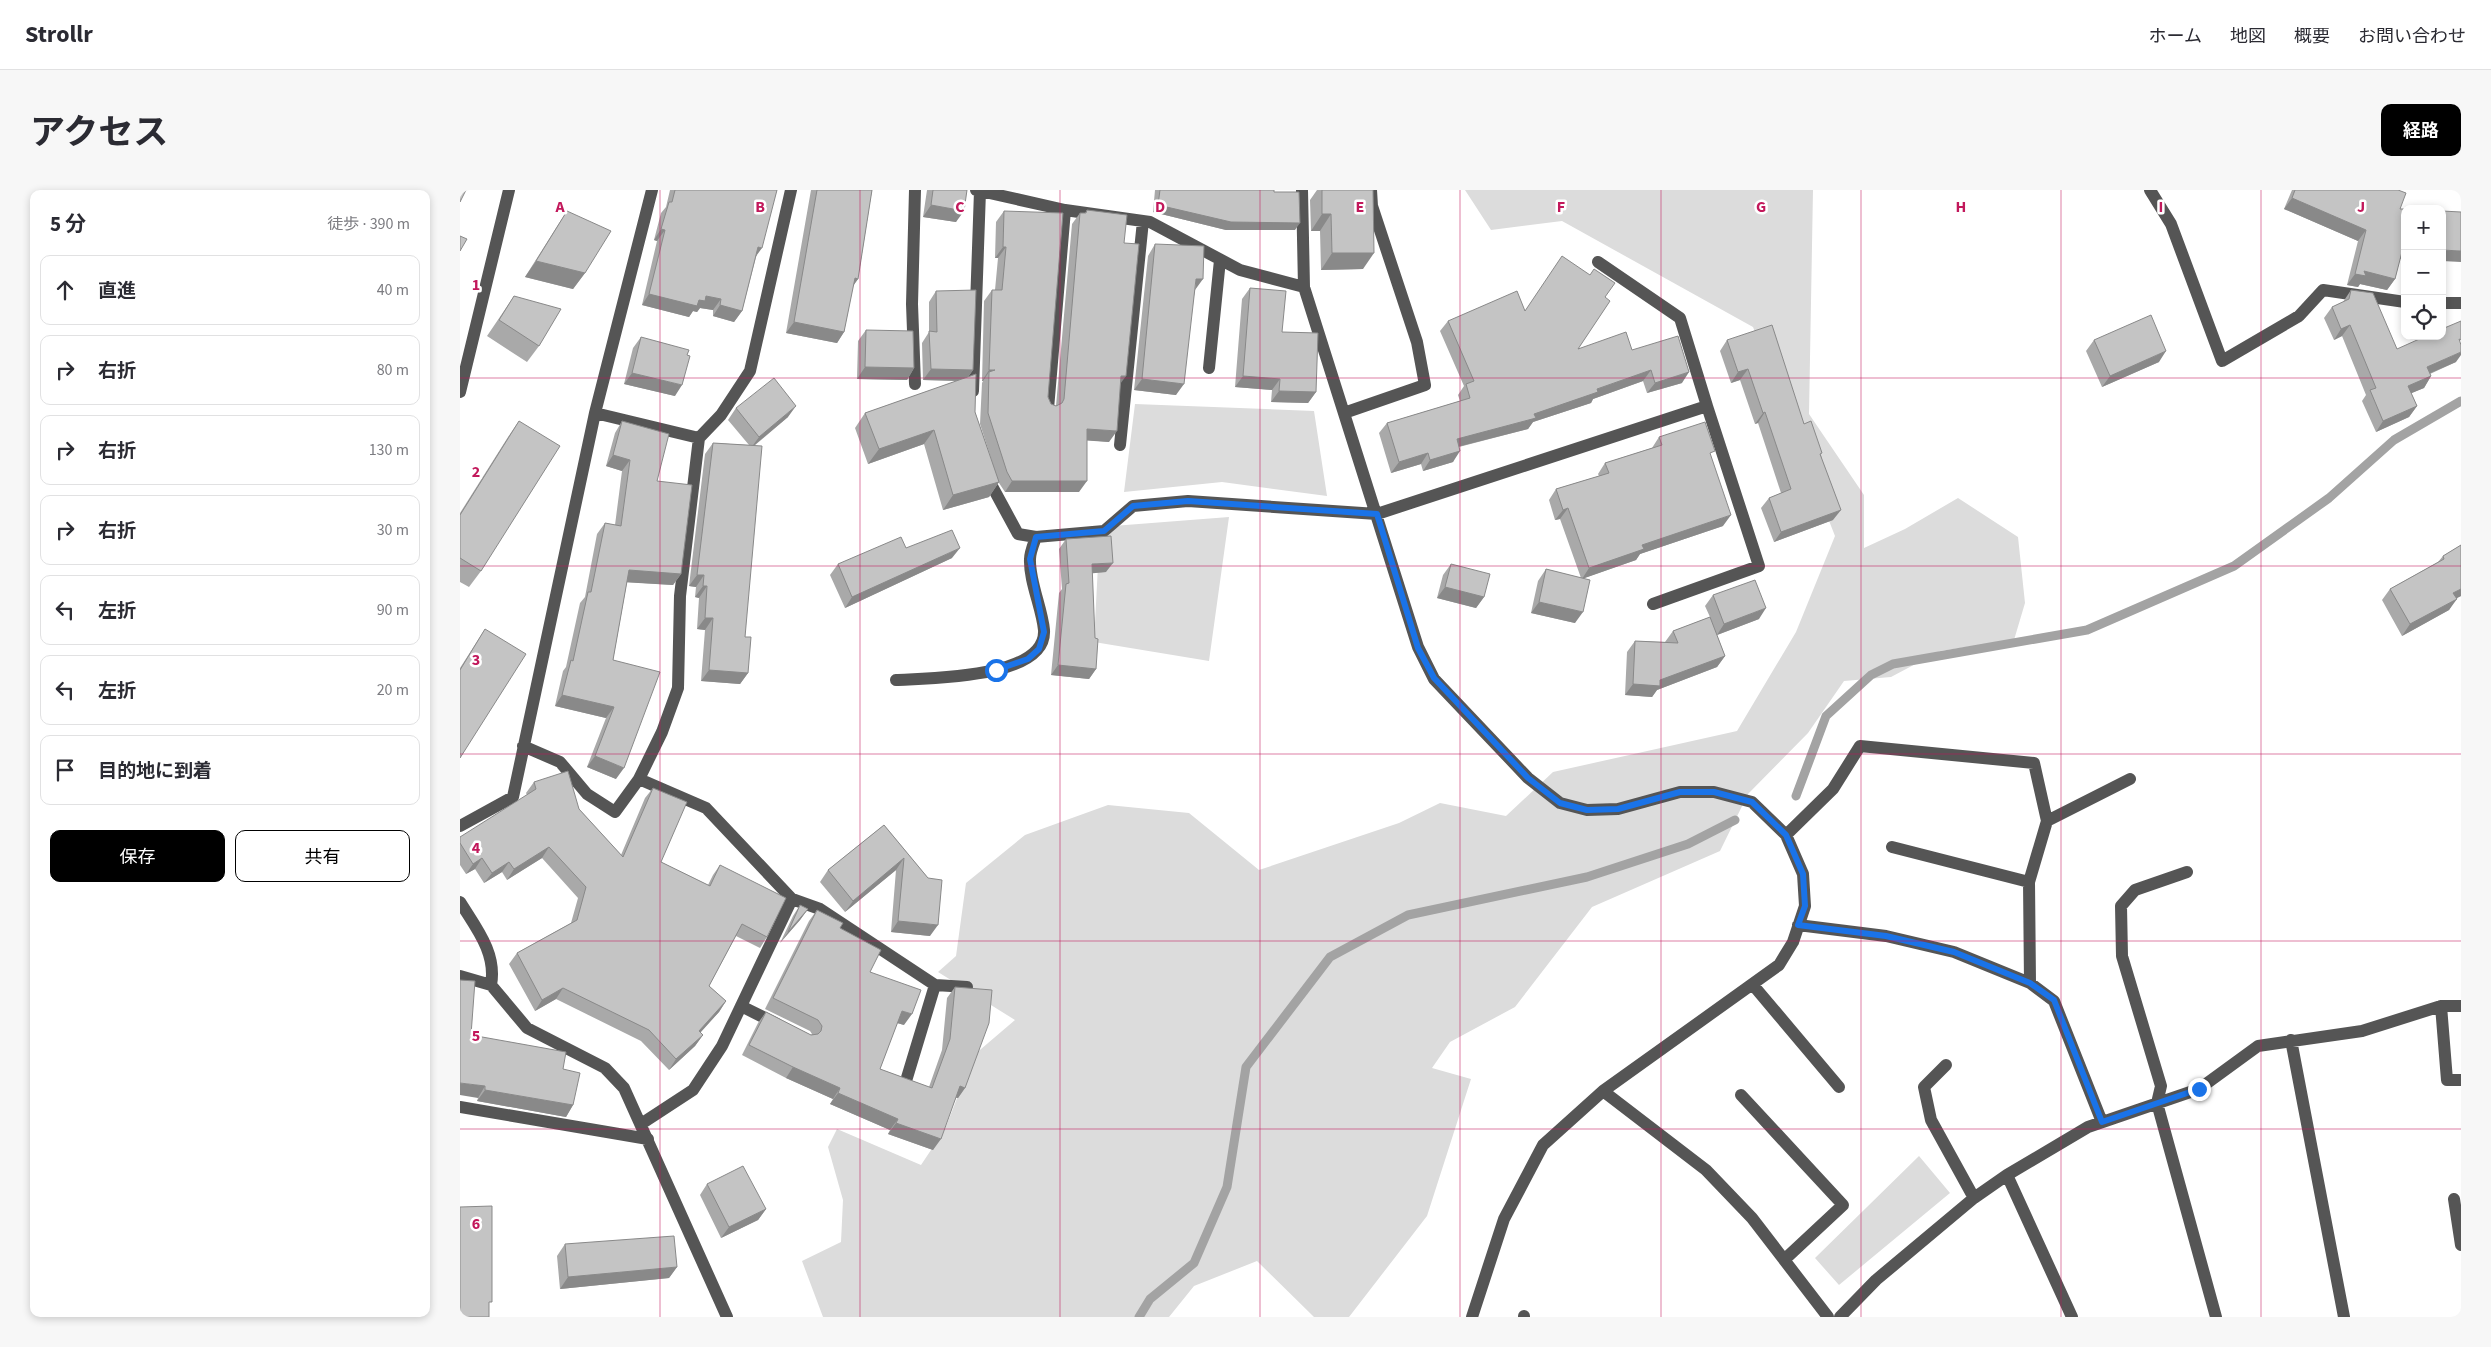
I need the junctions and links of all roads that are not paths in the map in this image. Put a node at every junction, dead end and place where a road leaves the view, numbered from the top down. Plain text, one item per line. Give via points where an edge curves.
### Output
1 (509, 190) edge
2 (652, 190) edge
3 (791, 190) edge
4 (915, 190) edge
5 (978, 190) edge
6 (1302, 190) edge
7 (1372, 190) edge
8 (2150, 190) edge
9 (1065, 210) junction
10 (1143, 221) junction
11 (1220, 260) junction
12 (1598, 262) dead end
13 (1304, 287) junction
14 (2401, 301) edge
15 (2446, 303) edge
16 (2461, 303) edge
17 (1209, 368) dead end
18 (916, 384) dead end
19 (460, 392) edge
20 (973, 406) edge
21 (1708, 406) junction
22 (1048, 409) edge
23 (595, 413) junction
24 (1344, 413) junction
25 (699, 438) junction
26 (1120, 445) dead end
27 (984, 460) edge
28 (1377, 514) junction
29 (1036, 537) junction
30 (1653, 604) dead end
31 (896, 680) dead end
32 (523, 746) junction
33 (639, 779) junction
34 (2130, 779) dead end
35 (2047, 821) junction
36 (460, 826) edge
37 (1786, 835) junction
38 (1892, 847) dead end
39 (2187, 872) dead end
40 (2029, 882) junction
41 (792, 899) junction
42 (460, 902) edge
43 (1798, 925) junction
44 (460, 976) edge
45 (2030, 983) junction
46 (491, 985) junction
47 (936, 985) junction
48 (1753, 985) junction
49 (966, 987) edge
50 (741, 1006) junction
51 (2442, 1006) junction
52 (2461, 1006) edge
53 (790, 1030) edge
54 (2291, 1040) junction
55 (1946, 1064) dead end
56 (2461, 1080) edge
57 (906, 1081) edge
58 (1839, 1088) dead end
59 (1603, 1091) junction
60 (1741, 1095) dead end
61 (2158, 1103) junction
62 (460, 1107) edge
63 (2102, 1122) junction
64 (641, 1124) junction
65 (648, 1139) junction
66 (2007, 1175) junction
67 (1974, 1198) junction
68 (2454, 1199) dead end
69 (2461, 1245) edge
70 (1784, 1260) junction
71 (727, 1317) edge
72 (1472, 1317) edge
73 (1828, 1317) edge
74 (1840, 1317) edge
75 (2072, 1317) edge
76 (2216, 1317) edge
77 (2344, 1317) edge

1 - 19 street
2 - 23 street
3 - 25 street via 750,371 721,415
4 - 18 street via 912,304
5 - 9 street
5 - 20 street
6 - 13 street
7 - 24 street via 1372,206 1416,342 1425,385
8 - 14 street via 2170,224 2222,361 2299,316 2323,290
9 - 10 street
9 - 22 street
10 - 11 street via 1167,230
10 - 26 street
11 - 13 street via 1240,270
11 - 17 street
12 - 21 street via 1680,318
13 - 24 street
15 - 16 street
21 - 28 street
21 - 30 street via 1759,566
23 - 25 street
23 - 32 street
24 - 28 street
25 - 33 street via 680,596 678,688 662,732
27 - 29 street via 992,486 1018,534
28 - 29 street via 1188,501 1133,506 1104,531
28 - 37 street via 1418,648 1434,678 1528,778 1560,803 1587,810 1618,809 1680,792 1714,792 1752,802
29 - 31 street via 1030,559 1044,632 1039,649 1028,659 996,670
32 - 33 street via 560,762 587,794 615,812
32 - 36 street via 512,797
33 - 41 street via 706,808
34 - 35 street
35 - 37 street via 2034,763 1860,746 1833,789
35 - 40 street
37 - 43 street via 1803,874 1805,906
38 - 40 street
39 - 61 street via 2135,890 2122,906 2122,956 2161,1086
40 - 45 street
41 - 47 street via 820,909
41 - 50 street
42 - 46 street via 488,948 494,972
43 - 45 street via 1886,936 1954,952
43 - 48 street via 1779,965
44 - 46 street
45 - 63 street via 2054,1000
46 - 64 street via 527,1028 605,1068 624,1088
47 - 49 street
47 - 57 street
48 - 58 street
48 - 59 street
50 - 53 street
50 - 64 street via 722,1046 693,1090
51 - 52 street
51 - 54 street via 2362,1031
51 - 56 street via 2447,1080
54 - 61 street via 2258,1046 2199,1089
54 - 77 street
55 - 67 street via 1924,1087 1931,1120
59 - 70 street via 1706,1170 1752,1218
59 - 72 street via 1543,1145 1526,1174 1504,1219
60 - 70 street via 1843,1206
61 - 63 street
61 - 76 street
62 - 65 street
63 - 66 street
64 - 65 street
65 - 71 street
66 - 67 street
66 - 75 street
67 - 74 street via 1876,1280
68 - 69 street
70 - 73 street

